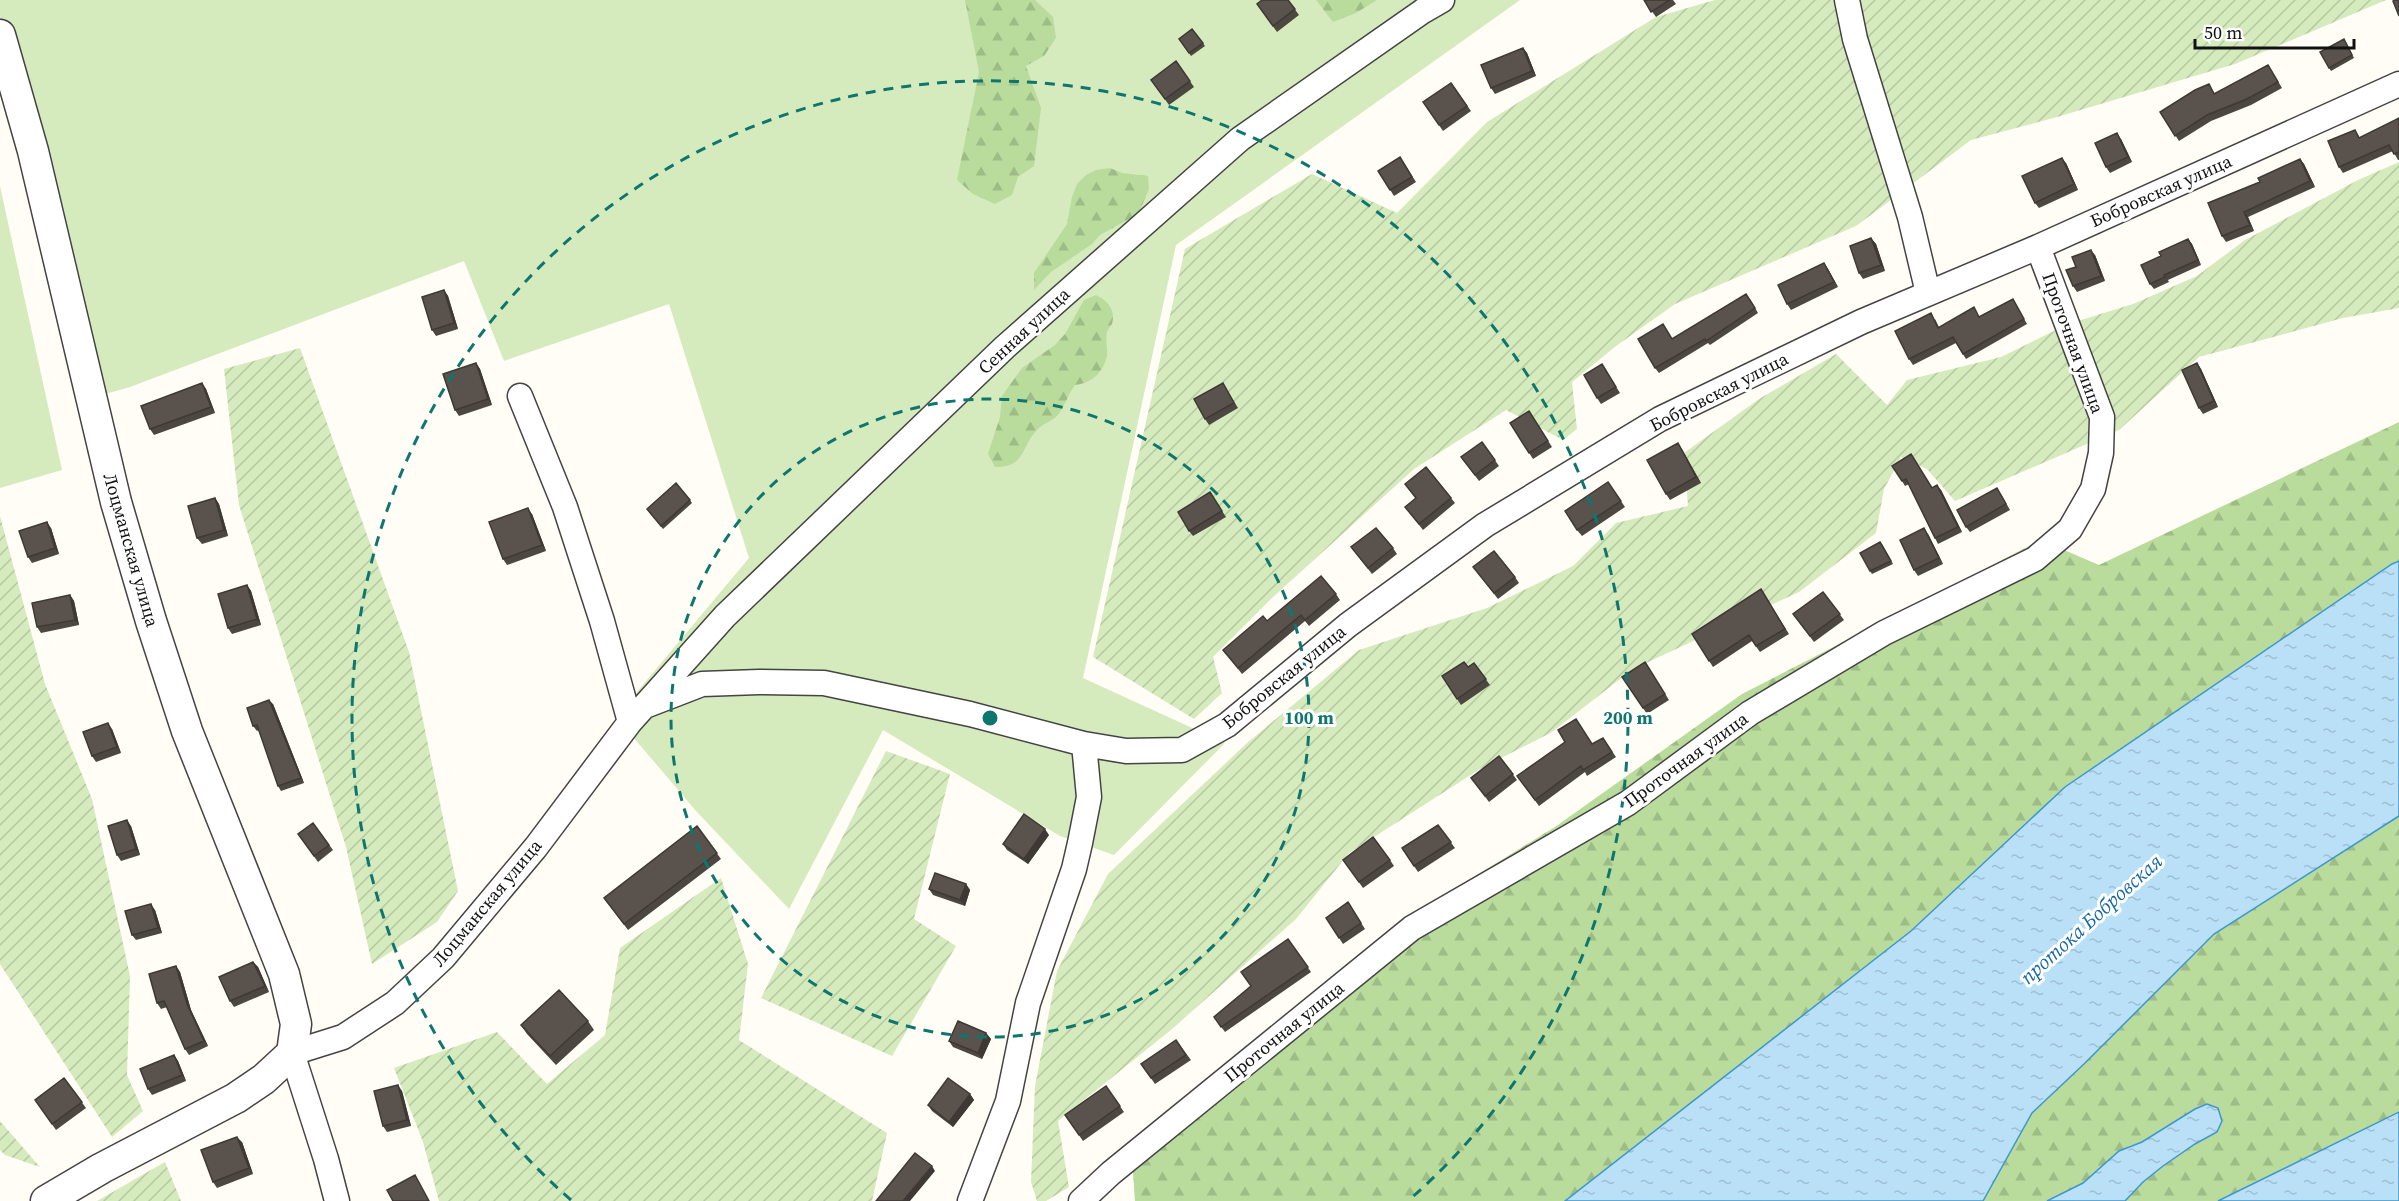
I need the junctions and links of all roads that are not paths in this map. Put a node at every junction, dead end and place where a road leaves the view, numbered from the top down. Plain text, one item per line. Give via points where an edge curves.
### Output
1 (1442, 0) edge
2 (1847, 0) edge
3 (0, 35) edge
4 (2399, 84) edge
5 (2038, 247) junction
6 (1928, 293) junction
7 (520, 396) dead end
8 (637, 714) junction
9 (1084, 744) junction
10 (292, 1053) junction
11 (46, 1201) edge
12 (337, 1201) edge
13 (970, 1201) edge
14 (1081, 1201) edge

1 - 8 street, Сенная улица via 1240,139 1131,234 1005,347 725,616
2 - 6 street
3 - 10 street, Лоцманская улица via 33,151 116,502 187,731 284,974 296,1024
4 - 5 street, Бобровская улица
5 - 6 street, Бобровская улица
5 - 14 street, Проточная улица via 2102,417 2101,453 2093,489 2070,529 2035,559 1884,633 1750,713 1628,803 1412,928
6 - 9 street, Бобровская улица via 1659,419 1496,519 1348,625 1227,725 1182,750 1126,751
7 - 8 street via 565,507
8 - 9 street, Бобровская улица via 702,684 824,683 970,714
8 - 10 street, Лоцманская улица via 536,847 443,958 395,1003 343,1037
9 - 13 street via 1089,797 1078,852 1028,1003 1008,1101
10 - 11 street, Лоцманская улица via 236,1098
10 - 12 street, Лоцманская улица

